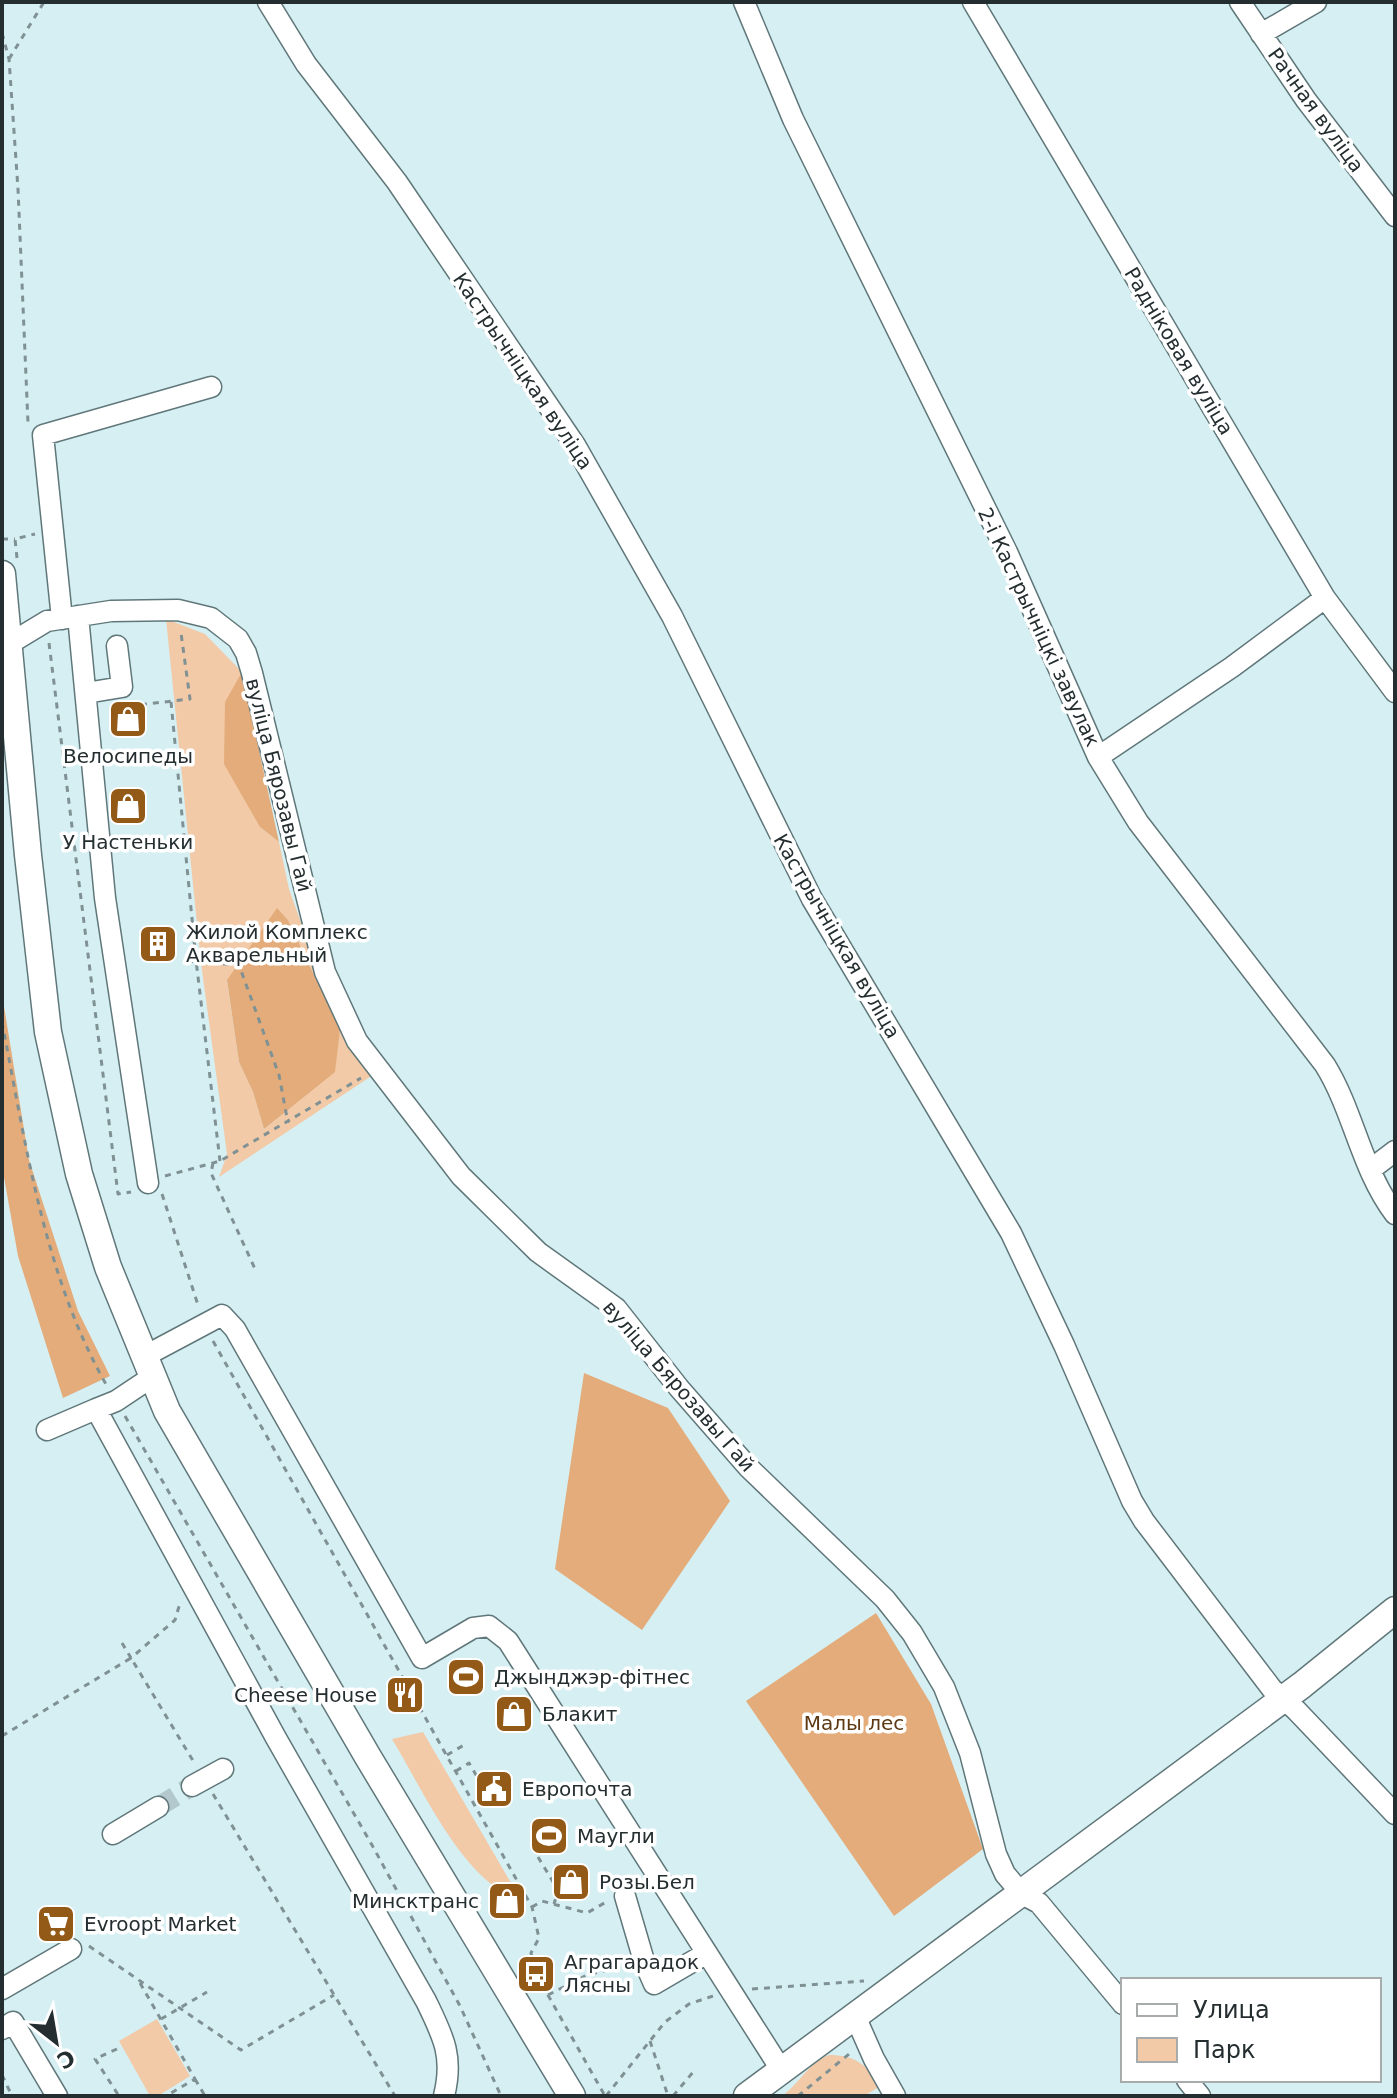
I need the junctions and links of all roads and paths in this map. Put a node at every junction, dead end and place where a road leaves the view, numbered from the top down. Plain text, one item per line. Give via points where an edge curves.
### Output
1 (44, 2) edge
2 (268, 2) edge
3 (744, 2) edge
4 (973, 2) edge
5 (1240, 2) edge
6 (1316, 2) edge
7 (2, 33) edge
8 (1261, 34) junction
9 (9, 59) junction
10 (1395, 216) edge
11 (211, 387) dead end
12 (28, 435) dead end
13 (45, 531) dead end
14 (2, 539) edge
15 (15, 539) junction
16 (10, 572) edge
17 (1325, 598) junction
18 (62, 619) junction
19 (180, 621) dead end
20 (6, 646) edge
21 (117, 646) dead end
22 (1395, 692) edge
23 (86, 693) junction
24 (171, 702) junction
25 (86, 714) junction
26 (1098, 757) junction
27 (196, 960) junction
28 (187, 961) dead end
29 (2, 1022) edge
30 (377, 1068) junction
31 (288, 1123) junction
32 (1395, 1151) edge
33 (220, 1161) junction
34 (213, 1163) junction
35 (1370, 1170) junction
36 (150, 1185) junction
37 (1395, 1214) edge
38 (255, 1269) dead end
39 (204, 1325) junction
40 (148, 1366) junction
41 (116, 1401) junction
42 (96, 1409) junction
43 (47, 1430) dead end
44 (188, 1577) junction
45 (1395, 1610) edge
46 (122, 1643) dead end
47 (131, 1658) junction
48 (1283, 1697) junction
49 (2, 1736) edge
50 (464, 1745) dead end
51 (447, 1755) junction
52 (223, 1769) dead end
53 (456, 1771) junction
54 (198, 1782) junction
55 (482, 1785) dead end
56 (158, 1807) tunnel mouth
57 (1395, 1814) edge
58 (113, 1834) dead end
59 (538, 1857) dead end
60 (1022, 1894) junction
61 (616, 1899) joint
62 (554, 1904) junction
63 (532, 1907) junction
64 (79, 1947) joint
65 (707, 1953) junction
66 (644, 1961) junction
67 (137, 1979) junction
68 (872, 1981) dead end
69 (2, 1989) edge
70 (731, 1991) junction
71 (207, 1992) dead end
72 (334, 1995) junction
73 (548, 1995) junction
74 (1121, 2002) edge
75 (180, 2008) junction
76 (855, 2016) junction
77 (161, 2019) junction
78 (2, 2029) edge
79 (650, 2041) junction
80 (117, 2049) dead end
81 (694, 2071) dead end
82 (782, 2071) junction
83 (2, 2075) edge
84 (195, 2079) junction
85 (12, 2096) edge
86 (57, 2096) edge
87 (119, 2096) edge
88 (166, 2096) edge
89 (205, 2096) edge
90 (395, 2096) edge
91 (444, 2096) edge
92 (501, 2096) edge
93 (572, 2096) edge
94 (606, 2096) edge
95 (671, 2096) edge
96 (747, 2096) edge
97 (895, 2096) edge

1 - 9 path
2 - 48 street, Кастрычніцкая вуліца via 306,64 397,182 575,445 672,616 812,899 1011,1233 1132,1501 1174,1563
3 - 26 street, 2-і Кастрычніцкі завулак via 793,119 1007,552
4 - 17 street, Радніковая вуліца
5 - 8 street, Рачная вуліца
6 - 8 street
7 - 9 path
8 - 10 street, Рачная вуліца
9 - 12 path
11 - 18 street via 43,435
13 - 15 path
14 - 15 path
15 - 16 path
16 - 20 main road
17 - 22 street, Радніковая вуліца
17 - 26 street
18 - 20 street, вуліца Бярозавы Гай
18 - 23 street
18 - 30 street, вуліца Бярозавы Гай via 111,611 178,610 211,618 238,639 252,673 325,972 357,1041
18 - 36 path via 118,1194
19 - 24 path via 190,699
20 - 40 main road via 48,1032 79,1174 108,1267
21 - 23 street via 122,687
23 - 25 street
24 - 25 path
24 - 27 path
25 - 36 street via 105,898
26 - 35 street, 2-і Кастрычніцкі завулак via 1138,822 1325,1065 1340,1089
27 - 28 path
27 - 31 path via 239,965 279,1075
27 - 33 path
29 - 41 path via 48,1242 80,1333
30 - 31 path
30 - 60 street, вуліца Бярозавы Гай via 461,1176 538,1252 616,1308 748,1467 885,1599 912,1633 944,1687 970,1753 996,1854
31 - 33 path
32 - 35 street
33 - 34 path
34 - 36 path
34 - 38 path via 211,1173
35 - 37 street, 2-і Кастрычніцкі завулак
36 - 39 path via 164,1199
39 - 40 street
39 - 51 path
39 - 65 street via 222,1315 235,1329 422,1658 473,1628 489,1626 508,1641
40 - 41 street
40 - 93 main road via 167,1411
41 - 42 street
41 - 92 path via 372,1845 460,2006
42 - 43 street
42 - 44 street
44 - 47 path via 175,1620
44 - 91 street via 446,2041 449,2076
45 - 48 main road
46 - 47 path
47 - 49 path
47 - 54 path
48 - 57 street, Кастрычніцкая вуліца
48 - 60 main road
50 - 51 path
51 - 53 path
52 - 54 street
53 - 55 path via 469,1763
53 - 63 path
54 - 72 path
56 - 58 street
59 - 62 path via 558,1890
60 - 74 street, вуліца Бярозавы Гай via 1039,1903
60 - 76 main road
61 - 62 path via 587,1913
61 - 66 street
62 - 63 path via 542,1901
63 - 73 path via 539,1938 531,1953
64 - 67 path
64 - 69 street
65 - 66 street via 654,1984
65 - 70 street
66 - 73 path via 587,1975
67 - 75 path
67 - 77 path
68 - 70 path
70 - 79 path via 689,2004
70 - 82 street
71 - 75 path
72 - 75 path via 241,2050
72 - 90 path
73 - 94 path
75 - 77 path
76 - 82 main road
76 - 97 street
77 - 84 path
78 - 86 street via 13,2022
79 - 94 path
79 - 95 path
80 - 87 path via 95,2059
81 - 95 path
82 - 96 main road
83 - 85 path
84 - 88 path
84 - 89 path

